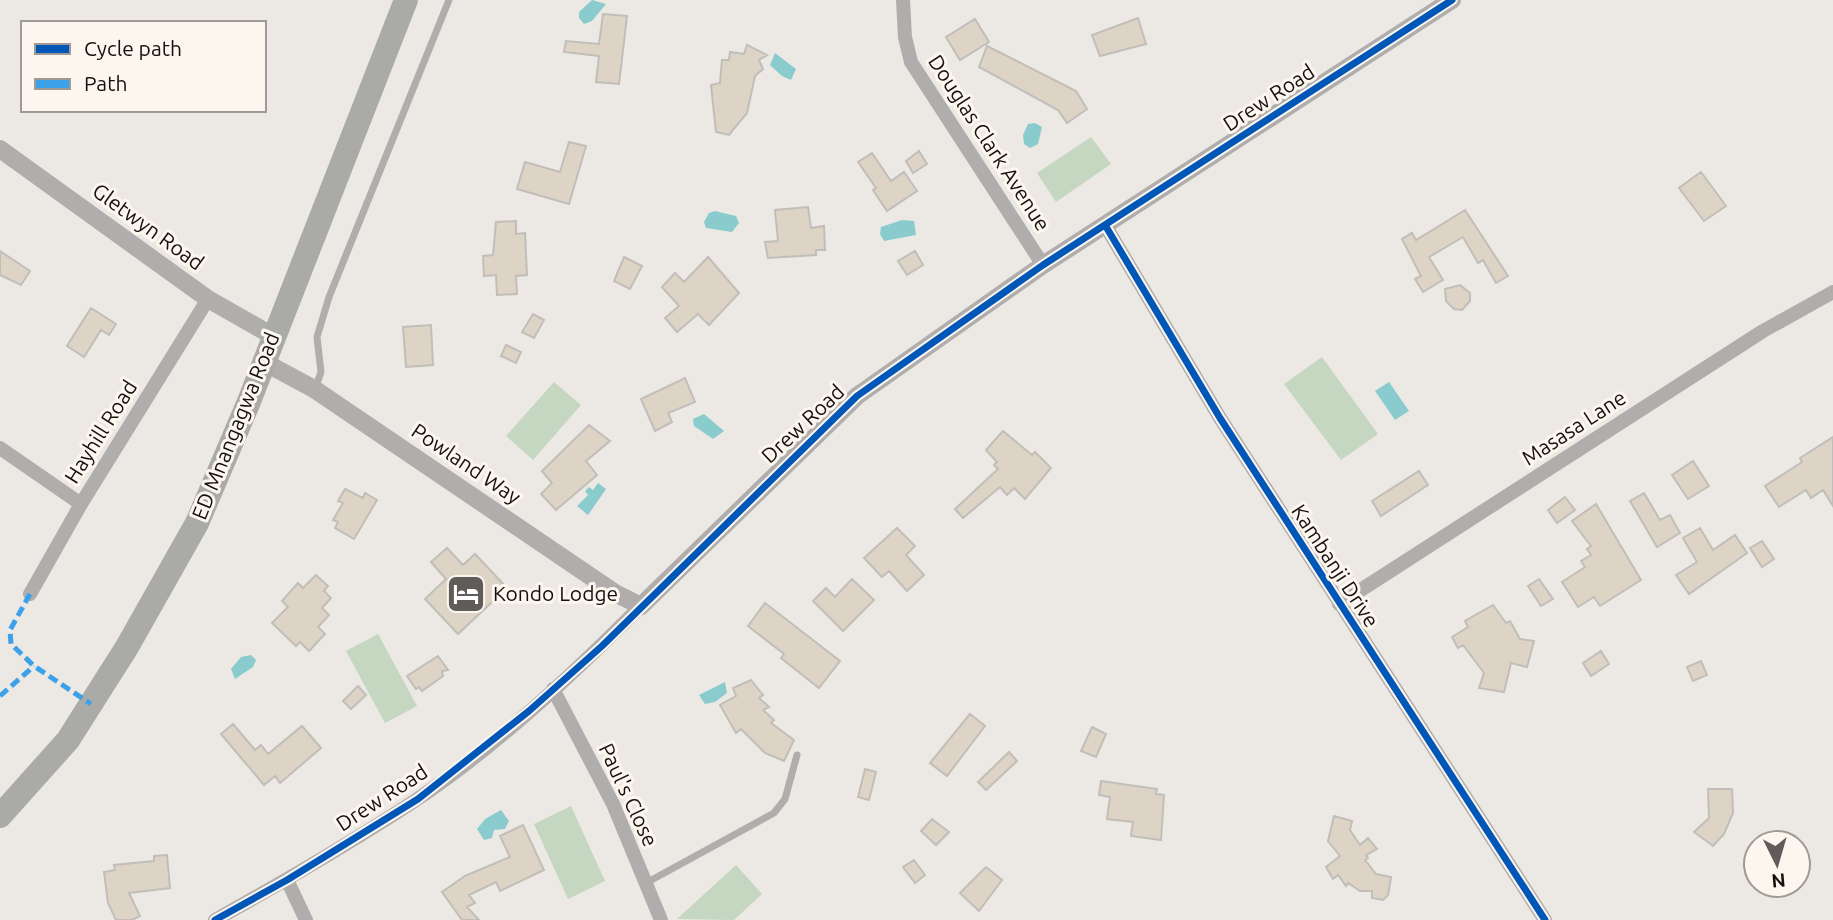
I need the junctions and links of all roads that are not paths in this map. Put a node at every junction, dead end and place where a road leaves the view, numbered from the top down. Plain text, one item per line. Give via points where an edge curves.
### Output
1 (406, 0) edge
2 (449, 0) edge
3 (903, 0) edge
4 (1452, 0) edge
5 (0, 149) edge
6 (1105, 225) junction
7 (1043, 265) junction
8 (1833, 292) edge
9 (208, 299) junction
10 (273, 336) junction
11 (264, 362) junction
12 (314, 389) junction
13 (0, 448) edge
14 (81, 505) junction
15 (30, 594) dead end
16 (1339, 604) junction
17 (641, 606) junction
18 (553, 690) junction
19 (797, 755) dead end
20 (0, 816) edge
21 (287, 880) junction
22 (646, 883) junction
23 (215, 920) edge
24 (306, 920) edge
25 (661, 920) edge
26 (1545, 920) edge

1 - 10 highway, ED Mnangagwa Road
2 - 12 lane via 329,297 317,337 321,372
3 - 7 street, Douglas Clark Avenue via 911,62
4 - 6 street, Drew Road
5 - 9 street, Gletwyn Road
6 - 7 street, Drew Road
6 - 16 street, Kambanji Drive via 1220,418
7 - 17 street, Drew Road via 857,396
8 - 16 street, Masasa Lane via 1763,331
9 - 10 street, Gletwyn Road
9 - 14 street, Hayhill Road
10 - 11 highway, ED Mnangagwa Road
11 - 12 street, Powland Way
11 - 20 highway, ED Mnangagwa Road via 221,471 166,580 68,740
12 - 17 street, Powland Way via 615,593
13 - 14 street, Hayhill Road
14 - 15 street
16 - 26 street, Kambanji Drive
17 - 18 street, Drew Road
18 - 21 street, Drew Road via 418,799
18 - 22 street, Paul's Close via 612,804
19 - 22 lane via 785,799 774,813
21 - 23 street, Drew Road
21 - 24 street
22 - 25 street, Paul's Close

